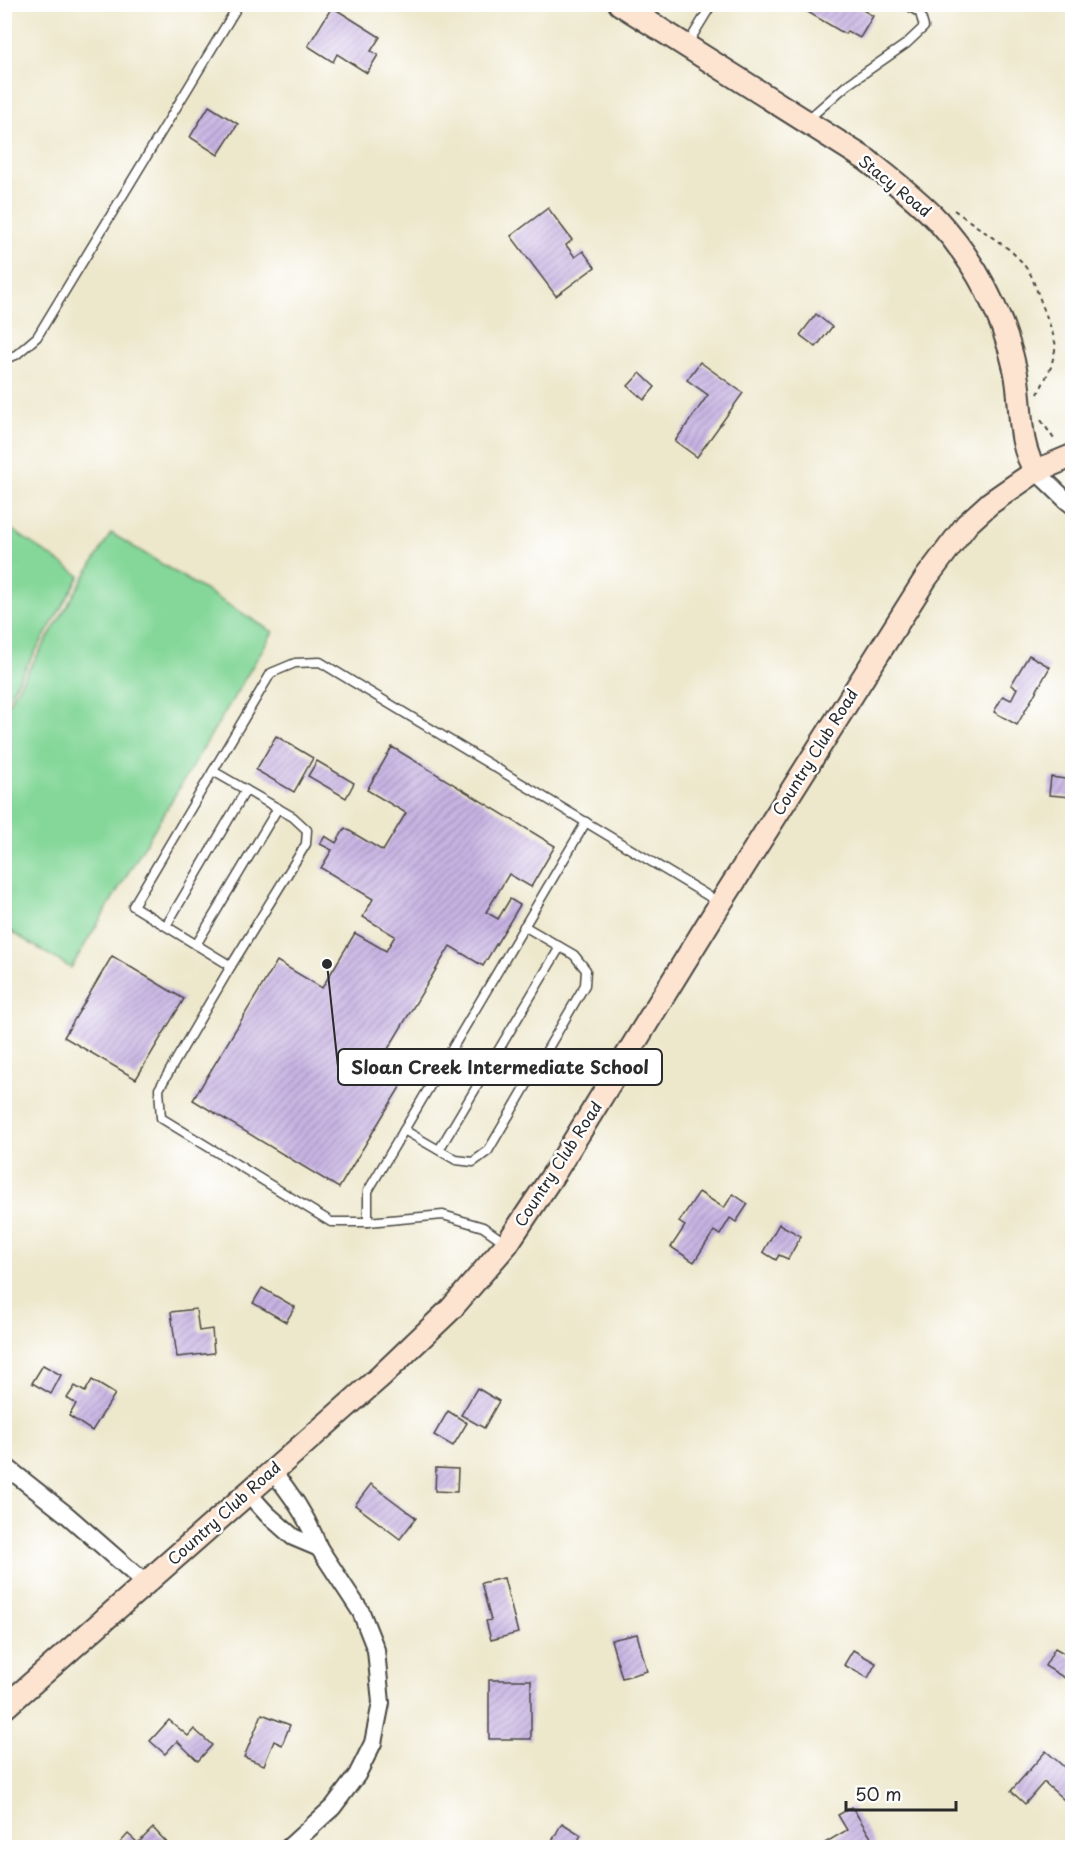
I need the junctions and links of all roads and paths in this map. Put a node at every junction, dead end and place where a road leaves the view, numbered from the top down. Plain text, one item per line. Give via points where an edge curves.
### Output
1 (239, 4) edge
2 (620, 4) edge
3 (712, 4) edge
4 (906, 4) edge
5 (686, 46) junction
6 (806, 121) junction
7 (4, 359) edge
8 (1072, 456) edge
9 (1036, 471) junction
10 (1072, 505) edge
11 (213, 771) junction
12 (246, 790) junction
13 (278, 808) junction
14 (586, 822) junction
15 (720, 904) junction
16 (166, 926) junction
17 (524, 926) junction
18 (196, 945) junction
19 (560, 947) junction
20 (231, 966) junction
21 (404, 1130) junction
22 (439, 1150) junction
23 (368, 1222) junction
24 (507, 1244) junction
25 (4, 1465) edge
26 (272, 1471) junction
27 (248, 1493) junction
28 (319, 1548) junction
29 (145, 1583) junction
30 (4, 1708) edge
31 (288, 1848) edge

1 - 7 lane via 37,337 16,355
2 - 5 main road, Stacy Road
3 - 5 lane
4 - 6 lane via 921,13 924,27
5 - 6 main road, Stacy Road
6 - 9 main road, Stacy Road via 867,160 903,189 937,220 968,259 1003,328 1016,369 1025,448
8 - 9 main road, Country Club Road
9 - 10 street
9 - 15 main road, Country Club Road via 967,524 926,578
11 - 12 lane
11 - 14 lane via 271,673 295,663 320,662
11 - 16 lane via 133,906
12 - 13 lane
12 - 16 lane
13 - 18 lane
13 - 20 lane via 307,830 306,844
14 - 15 lane
14 - 17 lane
15 - 24 main road, Country Club Road
16 - 18 lane
17 - 19 lane
17 - 21 lane
18 - 20 lane
19 - 22 lane
19 - 22 lane via 574,955 586,970 585,985 488,1151 473,1162 456,1160
20 - 23 lane via 159,1089 161,1118 331,1222
21 - 22 lane
21 - 23 lane via 368,1191
23 - 24 lane via 443,1215 483,1227
24 - 26 main road, Country Club Road via 451,1309
25 - 29 street
26 - 27 main road, Country Club Road
26 - 28 street via 292,1494
27 - 28 street via 293,1537
27 - 29 main road, Country Club Road
28 - 31 street via 361,1612 376,1650 381,1703 373,1743 357,1775 333,1807
29 - 30 main road, Country Club Road

